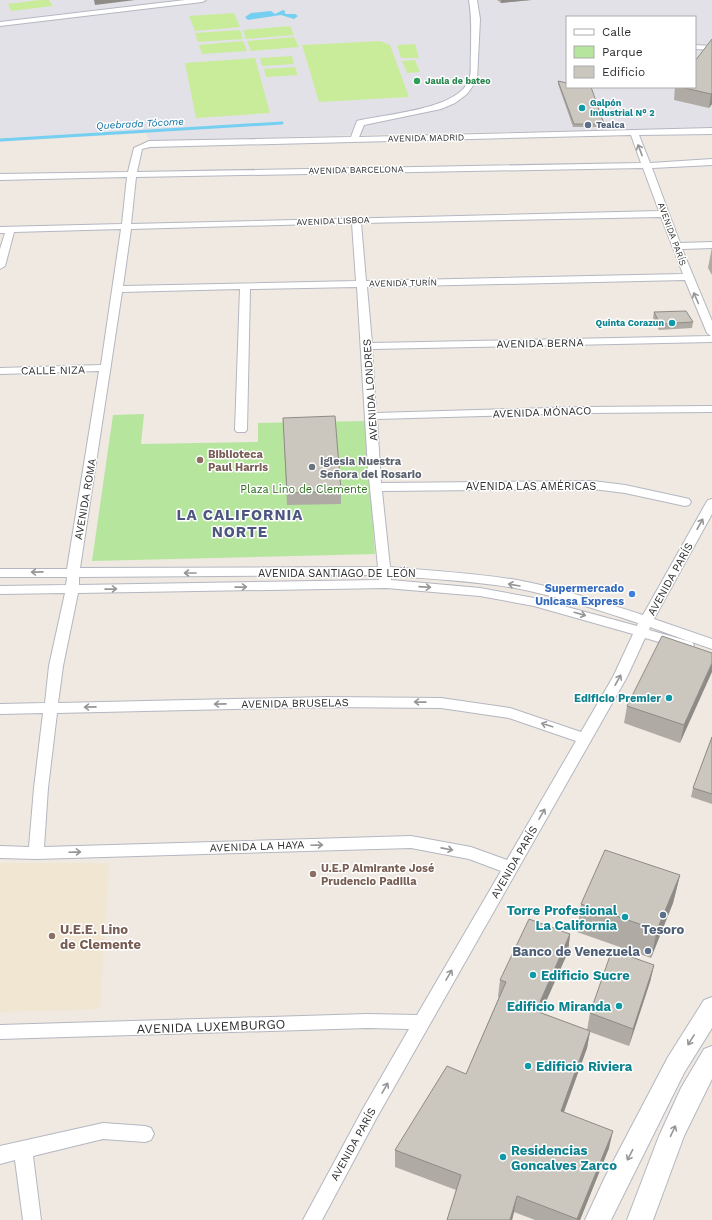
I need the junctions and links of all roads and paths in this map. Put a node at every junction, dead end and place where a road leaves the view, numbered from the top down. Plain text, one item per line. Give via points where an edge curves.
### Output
1 (202, 0) edge
2 (473, 0) edge
3 (0, 24) edge
4 (696, 47) edge
5 (712, 48) edge
6 (712, 131) edge
7 (634, 133) junction
8 (354, 139) junction
9 (141, 146) joint
10 (712, 162) edge
11 (646, 165) junction
12 (132, 175) junction
13 (0, 177) edge
14 (665, 214) junction
15 (356, 220) junction
16 (126, 227) junction
17 (5, 230) edge
18 (712, 245) edge
19 (677, 246) junction
20 (0, 266) edge
21 (688, 278) junction
22 (361, 283) junction
23 (245, 287) junction
24 (118, 289) junction
25 (712, 333) edge
26 (712, 339) edge
27 (367, 346) junction
28 (105, 368) junction
29 (0, 371) edge
30 (712, 409) edge
31 (372, 416) junction
32 (241, 430) dead end
33 (376, 487) junction
34 (685, 502) dead end
35 (712, 503) edge
36 (0, 573) edge
37 (74, 573) junction
38 (384, 578) junction
39 (72, 589) junction
40 (0, 590) edge
41 (644, 626) junction
42 (712, 644) edge
43 (712, 653) edge
44 (52, 708) junction
45 (0, 709) edge
46 (584, 738) junction
47 (0, 852) edge
48 (36, 853) junction
49 (510, 868) junction
50 (712, 1007) edge
51 (422, 1022) junction
52 (0, 1032) edge
53 (712, 1056) edge
54 (145, 1134) dead end
55 (22, 1150) junction
56 (0, 1155) edge
57 (32, 1220) edge
58 (312, 1220) edge
59 (598, 1220) edge
60 (640, 1220) edge

1 - 3 street
2 - 8 street via 476,19 473,80 469,89 459,98 442,106 360,123
4 - 5 street
6 - 7 street, AVENIDA MADRID
7 - 8 street, AVENIDA MADRID
11 -> 7 street, AVENIDA PARÍS
8 - 9 street, AVENIDA MADRID
9 - 12 street, AVENIDA ROMA via 138,148
10 - 11 street, AVENIDA BARCELONA
11 - 12 street, AVENIDA BARCELONA
11 - 14 street, AVENIDA PARÍS
12 - 13 street, AVENIDA BARCELONA
12 - 16 street, AVENIDA ROMA
14 - 15 street, AVENIDA LISBOA
14 - 19 street, AVENIDA PARÍS
15 - 16 street, AVENIDA LISBOA
15 - 22 street, AVENIDA LONDRES
16 - 17 street, AVENIDA LISBOA
16 - 24 street, AVENIDA ROMA
17 - 20 street
18 - 19 street
19 - 21 street, AVENIDA PARÍS
21 - 22 street, AVENIDA TURÍN
25 -> 21 street, AVENIDA PARÍS
22 - 23 street, AVENIDA TURÍN
22 - 27 street, AVENIDA LONDRES
23 - 24 street, AVENIDA TURÍN
23 - 32 street
24 - 28 street, AVENIDA ROMA
26 - 27 street, AVENIDA BERNA
27 - 31 street, AVENIDA LONDRES
28 - 29 street, CALLE NIZA
28 - 37 street, AVENIDA ROMA
30 - 31 street, AVENIDA MÓNACO
31 - 33 street, AVENIDA LONDRES
33 - 34 street, AVENIDA LAS AMÉRICAS via 593,485 625,488
33 - 38 street, AVENIDA LONDRES
41 -> 35 street, AVENIDA PARÍS
37 -> 36 street, AVENIDA SANTIAGO DE LEÓN
38 -> 37 street, AVENIDA SANTIAGO DE LEÓN
37 - 39 street, AVENIDA ROMA
39 -> 38 street, AVENIDA SANTIAGO DE LEÓN
38 - 41 street, AVENIDA SANTIAGO DE LEÓN via 507,597
39 - 40 street, AVENIDA SANTIAGO DE LEÓN
39 - 44 street, AVENIDA ROMA via 56,666
41 - 42 street, AVENIDA SANTIAGO DE LEÓN
41 - 43 street, AVENIDA SANTIAGO DE LEÓN via 669,639
46 -> 41 street, AVENIDA PARÍS via 620,677
44 - 45 street, AVENIDA BRUSELAS
46 -> 44 street, AVENIDA BRUSELAS via 510,713 441,703 328,702
44 - 48 street, AVENIDA ROMA via 41,788
49 -> 46 street, AVENIDA PARÍS
47 - 48 street, AVENIDA LA HAYA
48 -> 49 street, AVENIDA LA HAYA via 411,842 471,853
51 -> 49 street, AVENIDA PARÍS
50 -> 59 main road via 676,1065
51 - 52 street, AVENIDA LUXEMBURGO via 367,1021
58 -> 51 street, AVENIDA PARÍS
60 -> 53 main road via 667,1145 698,1078
54 - 55 street via 103,1131
55 - 56 street
55 - 57 street

